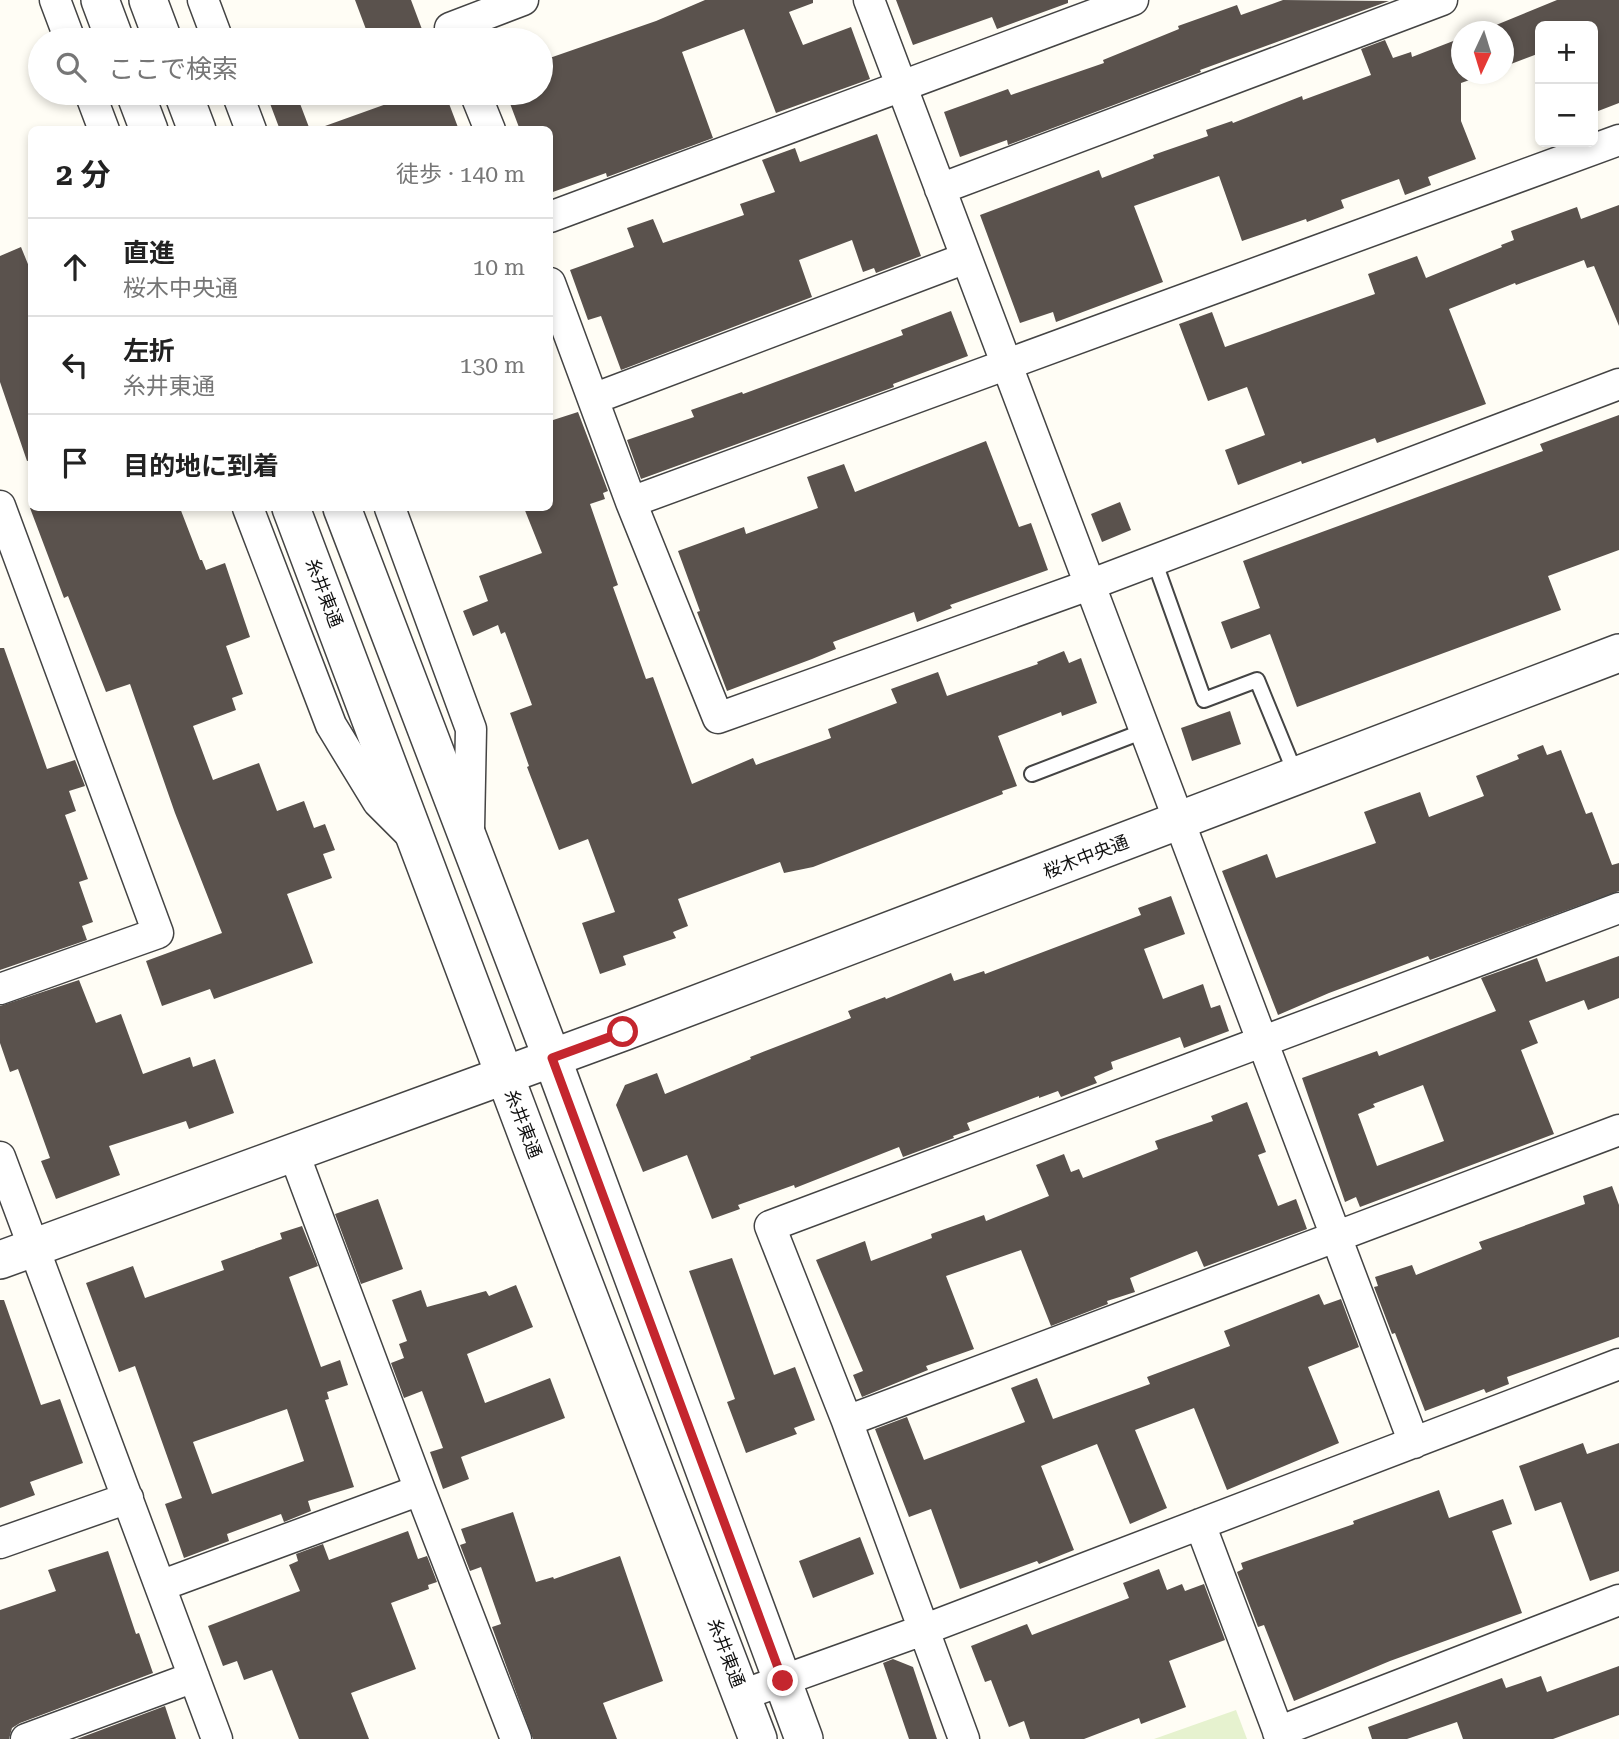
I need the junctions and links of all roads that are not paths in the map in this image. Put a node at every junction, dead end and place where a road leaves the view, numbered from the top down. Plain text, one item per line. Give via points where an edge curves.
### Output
1 (55, 0) edge
2 (100, 0) edge
3 (148, 0) edge
4 (203, 0) edge
5 (523, 0) edge
6 (869, 0) edge
7 (1133, 0) edge
8 (1441, 0) edge
9 (66, 28) edge
10 (110, 28) edge
11 (158, 28) edge
12 (214, 28) edge
13 (450, 28) edge
14 (902, 87) junction
15 (95, 105) edge
16 (188, 105) edge
17 (242, 105) edge
18 (480, 105) edge
19 (102, 126) edge
20 (195, 126) edge
21 (249, 126) edge
22 (488, 126) edge
23 (1619, 140) edge
24 (940, 188) junction
25 (553, 216) edge
26 (966, 258) junction
27 (553, 291) edge
28 (1007, 366) junction
29 (1619, 384) edge
30 (593, 399) junction
31 (631, 502) junction
32 (0, 506) edge
33 (249, 511) edge
34 (292, 511) edge
35 (343, 511) edge
36 (391, 511) edge
37 (1154, 560) junction
38 (1089, 584) junction
39 (1619, 653) edge
40 (1144, 731) junction
41 (1032, 774) dead end
42 (1296, 777) junction
43 (1179, 821) junction
44 (468, 839) junction
45 (418, 843) junction
46 (1619, 908) edge
47 (0, 989) edge
48 (1261, 1041) junction
49 (552, 1058) junction
50 (504, 1076) junction
51 (1619, 1130) edge
52 (293, 1151) junction
53 (0, 1157) edge
54 (1337, 1235) junction
55 (34, 1248) junction
56 (0, 1260) edge
57 (1619, 1364) edge
58 (847, 1421) junction
59 (1414, 1443) junction
60 (420, 1490) junction
61 (128, 1498) junction
62 (1199, 1524) junction
63 (0, 1543) edge
64 (160, 1586) junction
65 (1619, 1600) edge
66 (923, 1630) junction
67 (194, 1677) junction
68 (783, 1681) junction
69 (742, 1695) junction
70 (1280, 1735) edge
71 (26, 1739) edge
72 (218, 1739) edge
73 (516, 1739) edge
74 (758, 1739) edge
75 (804, 1739) edge
76 (964, 1739) edge

1 - 9 street
2 - 10 street
3 - 11 street
4 - 12 street
5 - 13 street
6 - 14 street
7 - 14 street
8 - 24 street
14 - 24 street
14 - 25 street
15 - 19 street
16 - 20 street
17 - 21 street
18 - 22 street
23 - 28 street
24 - 26 street
26 - 28 street
26 - 30 street
27 - 30 street
28 - 31 street
28 - 38 street
29 - 37 street
30 - 31 street
31 - 38 street via 718,718
32 - 47 street via 158,933
33 - 45 street via 331,726 378,802
34 - 45 street, 糸井東通
35 - 44 street
36 - 44 street via 471,729
37 - 38 street
37 - 42 lane via 1204,700 1257,680
38 - 40 street
39 - 42 street, 桜木中央通
40 - 41 lane
40 - 43 street
42 - 43 street, 桜木中央通
43 - 48 street
43 - 49 street, 桜木中央通
44 - 49 street
45 - 50 street, 糸井東通
46 - 48 street
48 - 54 street
48 - 58 street via 770,1226
49 - 50 street, 桜木中央通
49 - 68 street
50 - 52 street, 桜木中央通
50 - 69 street, 糸井東通
51 - 54 street
52 - 55 street, 桜木中央通
52 - 60 street
53 - 55 street
54 - 58 street
54 - 59 street
55 - 56 street, 桜木中央通
55 - 61 street
57 - 59 street
58 - 66 street
59 - 62 street
60 - 64 street
60 - 73 street
61 - 63 street
61 - 64 street
62 - 66 street
62 - 70 street
64 - 67 street
65 - 70 street
66 - 68 street
66 - 76 street
67 - 71 street
67 - 72 street
68 - 69 street
68 - 75 street
69 - 74 street, 糸井東通

